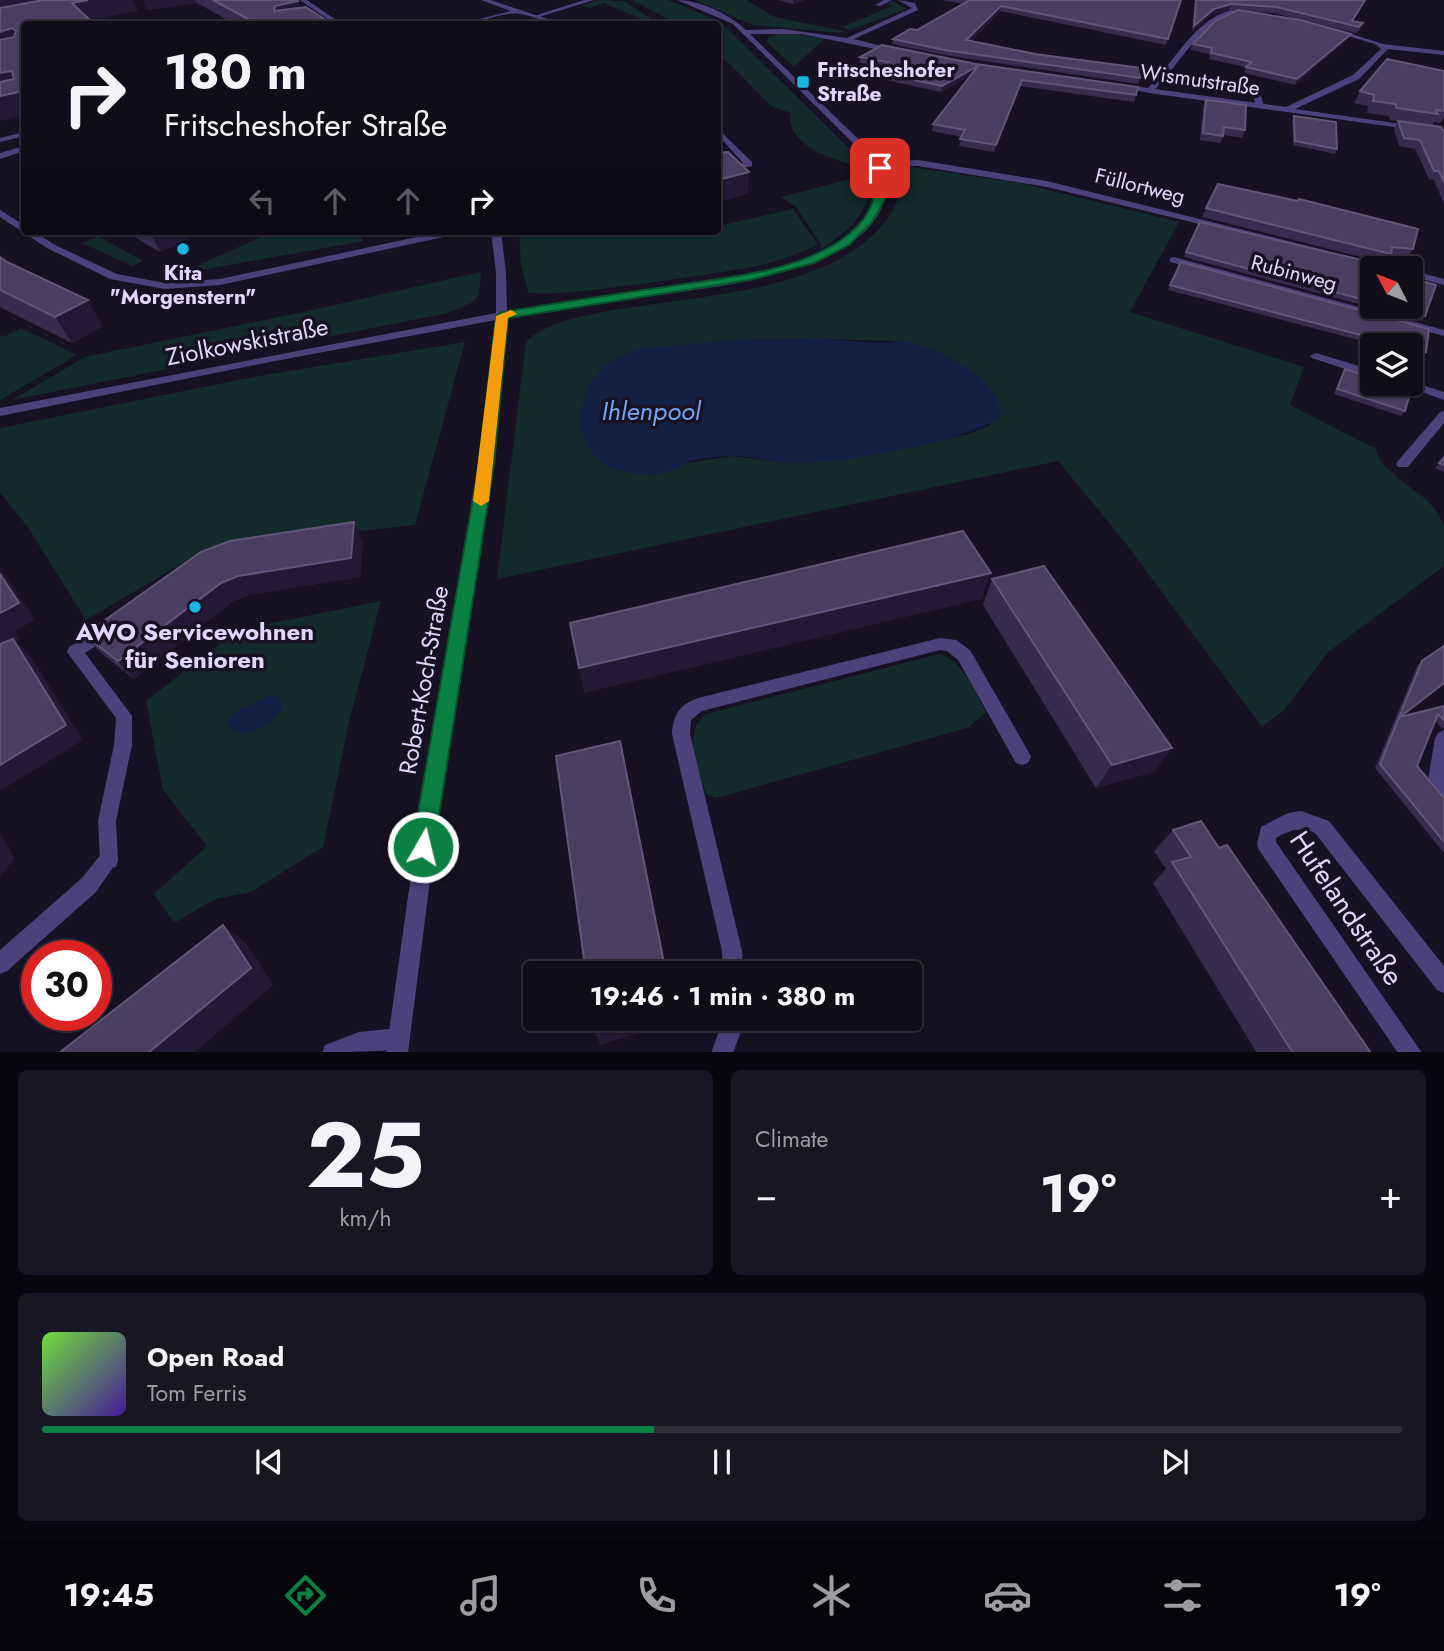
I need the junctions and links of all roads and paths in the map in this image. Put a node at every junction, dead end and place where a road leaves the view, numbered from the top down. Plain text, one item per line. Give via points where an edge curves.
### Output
1 (303, 0) edge
2 (484, 0) edge
3 (591, 0) edge
4 (680, 0) edge
5 (889, 0) edge
6 (901, 0) edge
7 (878, 5) dead end
8 (519, 11) junction
9 (326, 15) junction
10 (537, 16) junction
11 (313, 18) edge
12 (1291, 20) edge
13 (335, 21) edge
14 (476, 21) edge
15 (551, 21) edge
16 (1325, 28) edge
17 (745, 32) junction
18 (847, 40) junction
19 (1383, 46) junction
20 (906, 53) edge
21 (1444, 53) edge
22 (1162, 79) junction
23 (1107, 85) edge
24 (1149, 91) junction
25 (1260, 106) junction
26 (1286, 110) junction
27 (1444, 132) edge
28 (721, 134) edge
29 (21, 135) edge
30 (0, 140) edge
31 (21, 150) edge
32 (0, 156) edge
33 (878, 164) junction
34 (721, 170) edge
35 (0, 213) edge
36 (21, 227) edge
37 (34, 235) edge
38 (439, 235) edge
39 (497, 235) edge
40 (1335, 254) edge
41 (1174, 261) dead end
42 (1423, 276) edge
43 (1444, 282) edge
44 (502, 316) junction
45 (1444, 332) edge
46 (1316, 356) dead end
47 (1360, 370) edge
48 (1423, 389) edge
49 (1444, 396) edge
50 (0, 412) edge
51 (1444, 415) edge
52 (1403, 464) dead end
53 (123, 620) edge
54 (1444, 738) edge
55 (1022, 757) dead end
56 (1442, 783) edge
57 (732, 961) edge
58 (0, 964) edge
59 (1444, 983) edge
60 (731, 1031) edge
61 (398, 1046) edge
62 (333, 1052) edge
63 (722, 1052) edge
64 (1411, 1052) edge

1 - 9 street
2 - 8 street
3 - 10 street
4 - 17 street via 727,18
5 - 7 street
6 - 18 street via 916,9
8 - 10 street
8 - 14 street
9 - 11 street
9 - 13 street
10 - 15 street
12 - 22 street via 1223,14
16 - 19 street
17 - 18 street via 797,30
17 - 33 street
18 - 20 street
19 - 21 street
19 - 26 street via 1356,77
22 - 24 street
22 - 25 street via 1178,78 1250,93
23 - 24 street, Wismutstraße
24 - 25 street, Wismutstraße
25 - 26 street, Wismutstraße
26 - 27 street, Wismutstraße
28 - 34 street via 749,164
29 - 30 street
31 - 32 street
33 - 40 street, Füllortweg via 918,163 1047,184
33 - 44 street via 883,175 882,196 869,220 845,242 810,260 750,277
35 - 36 street
37 - 38 street via 114,276 165,286 220,282
39 - 44 street, Robert-Koch-Straße
41 - 45 street, Rubinweg
42 - 43 street
44 - 50 street, Ziolkowskistraße
44 - 61 street, Robert-Koch-Straße via 488,451 430,800
46 - 47 street
48 - 49 street
51 - 52 street
53 - 58 street via 75,652 124,716 107,821 109,860 89,885
54 - 56 street
55 - 57 street via 964,655 950,645 685,711 681,734
59 - 64 street, Hufelandstraße via 1322,827 1311,821 1285,820 1268,833 1266,844
60 - 63 street
61 - 62 street via 359,1043

